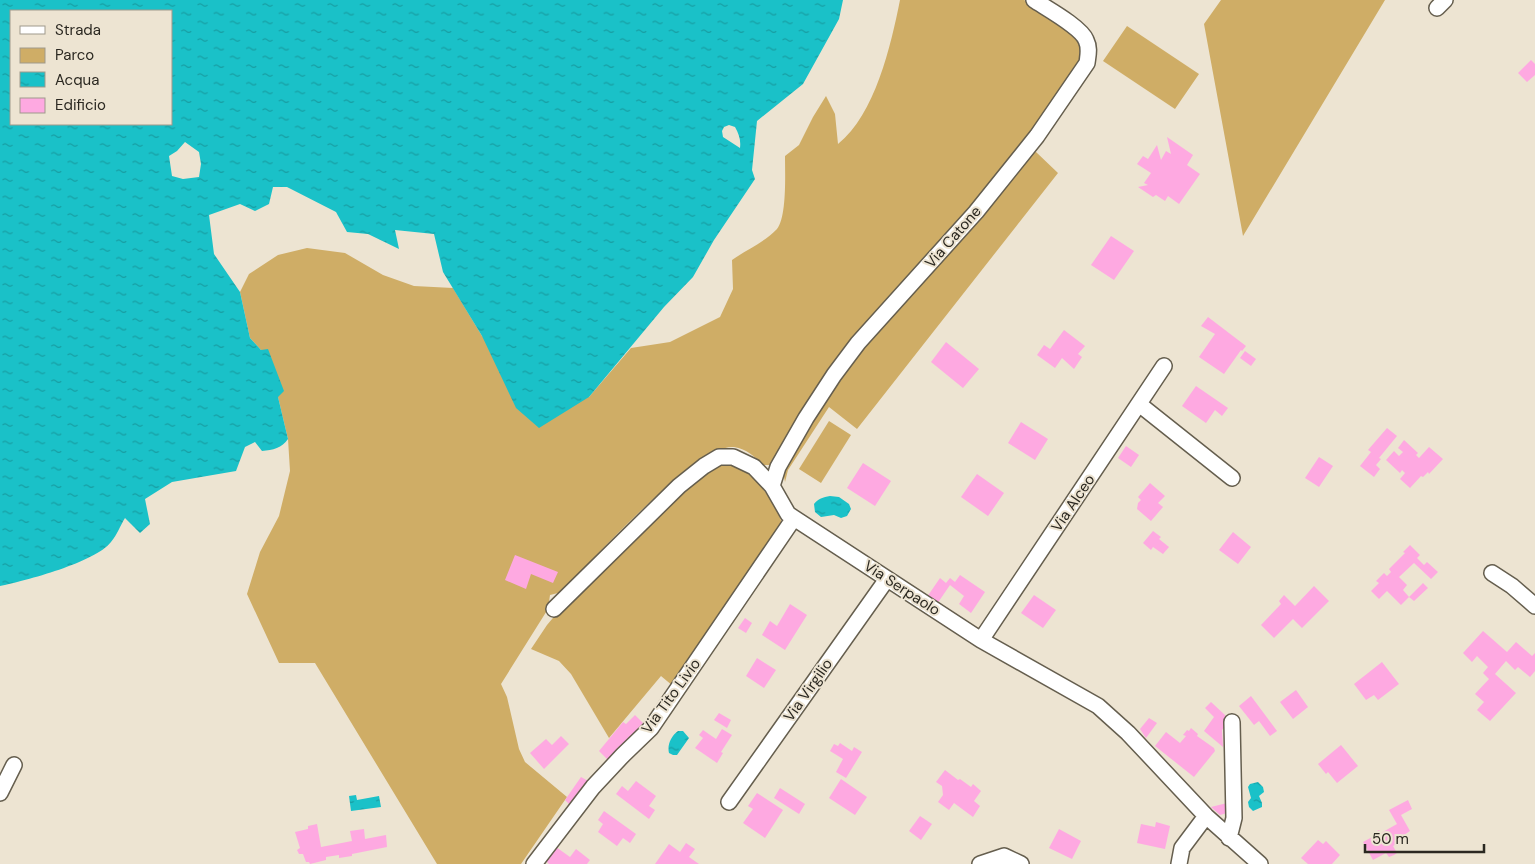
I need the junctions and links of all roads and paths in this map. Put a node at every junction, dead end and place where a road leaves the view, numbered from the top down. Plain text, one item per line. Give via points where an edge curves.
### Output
1 (1034, 0) edge
2 (1164, 366) dead end
3 (1139, 404) junction
4 (1232, 478) dead end
5 (772, 486) junction
6 (794, 518) junction
7 (1492, 572) dead end
8 (887, 579) junction
9 (1535, 606) edge
10 (554, 608) dead end
11 (982, 640) junction
12 (1232, 722) dead end
13 (14, 765) dead end
14 (0, 793) edge
15 (729, 802) dead end
16 (1206, 816) junction
17 (1229, 838) junction
18 (534, 864) edge
19 (980, 864) edge
20 (1021, 864) edge
21 (1179, 864) edge
22 (1260, 864) edge

1 - 5 street, Via Catone via 1080,31 1089,51 1087,63 1037,136 976,212 858,343 834,375 778,467
2 - 3 street, Via Alceo
3 - 4 street
3 - 11 street, Via Alceo
5 - 6 street, Via Serpaolo via 788,514
5 - 10 street, Via Serpaolo via 743,460 719,457 679,486
6 - 8 street, Via Serpaolo
6 - 18 street, Via Tito Livio via 651,728 593,787
7 - 9 street
8 - 11 street, Via Serpaolo
8 - 15 street, Via Virgilio
11 - 16 street, Via Serpaolo via 1098,706
12 - 17 street via 1234,818
13 - 14 street
16 - 17 street, Via Serpaolo
16 - 21 street via 1182,848
17 - 22 street, Via Serpaolo
19 - 20 street via 1004,856

